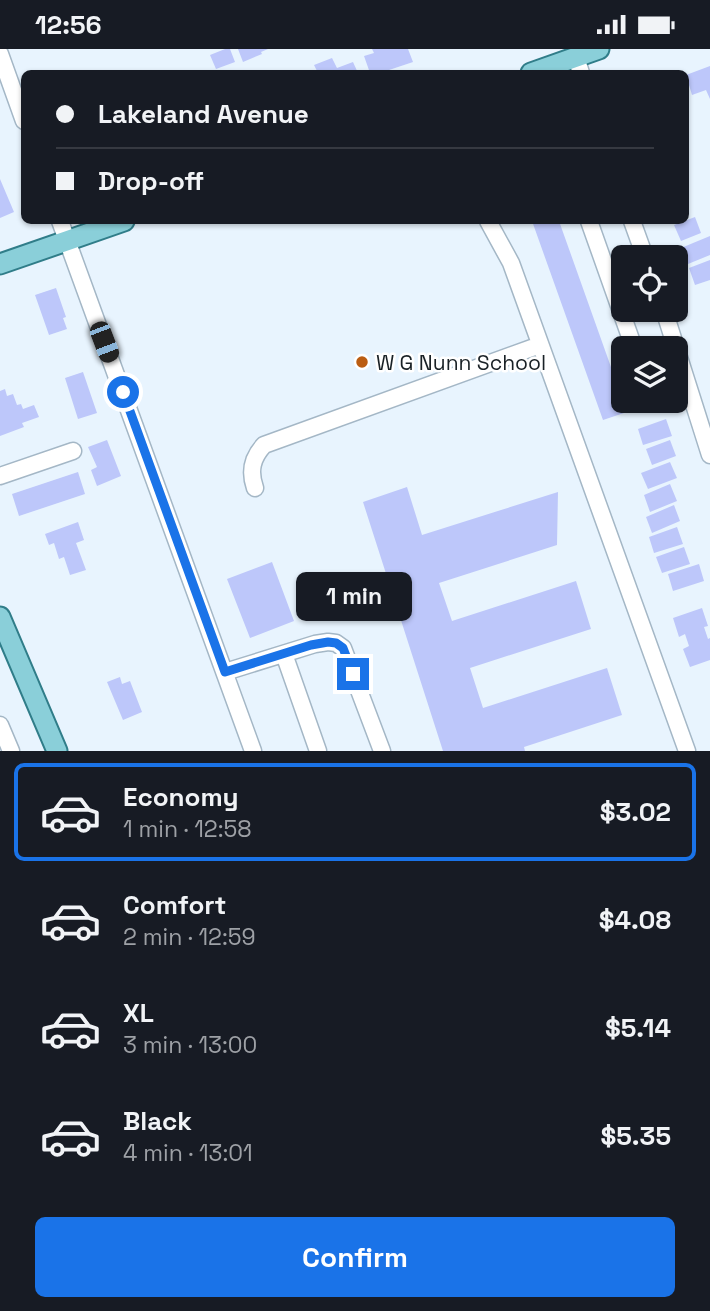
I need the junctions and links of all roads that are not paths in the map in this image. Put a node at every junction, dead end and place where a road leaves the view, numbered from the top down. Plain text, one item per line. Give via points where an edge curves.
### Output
1 (599, 49) edge
2 (0, 54) edge
3 (578, 65) edge
4 (551, 70) edge
5 (21, 113) edge
6 (61, 224) edge
7 (115, 224) edge
8 (490, 224) edge
9 (590, 224) edge
10 (633, 224) edge
11 (67, 241) junction
12 (641, 245) edge
13 (0, 264) edge
14 (668, 322) edge
15 (630, 336) edge
16 (540, 345) junction
17 (73, 451) dead end
18 (710, 455) edge
19 (0, 476) edge
20 (255, 488) dead end
21 (0, 617) edge
22 (284, 654) junction
23 (225, 672) junction
24 (0, 725) edge
25 (11, 751) edge
26 (57, 751) edge
27 (253, 751) edge
28 (318, 751) edge
29 (382, 751) edge
30 (687, 751) edge

1 - 3 main road
2 - 5 street
3 - 4 main road
6 - 11 street
7 - 11 main road
8 - 16 street via 508,255
9 - 15 street
10 - 12 street
11 - 13 main road
11 - 23 street
14 - 18 street
16 - 20 street via 264,445 254,454
16 - 30 street
17 - 19 street
21 - 26 main road
22 - 23 street
22 - 28 street
22 - 29 street via 328,642 343,648
23 - 27 street
24 - 25 street

